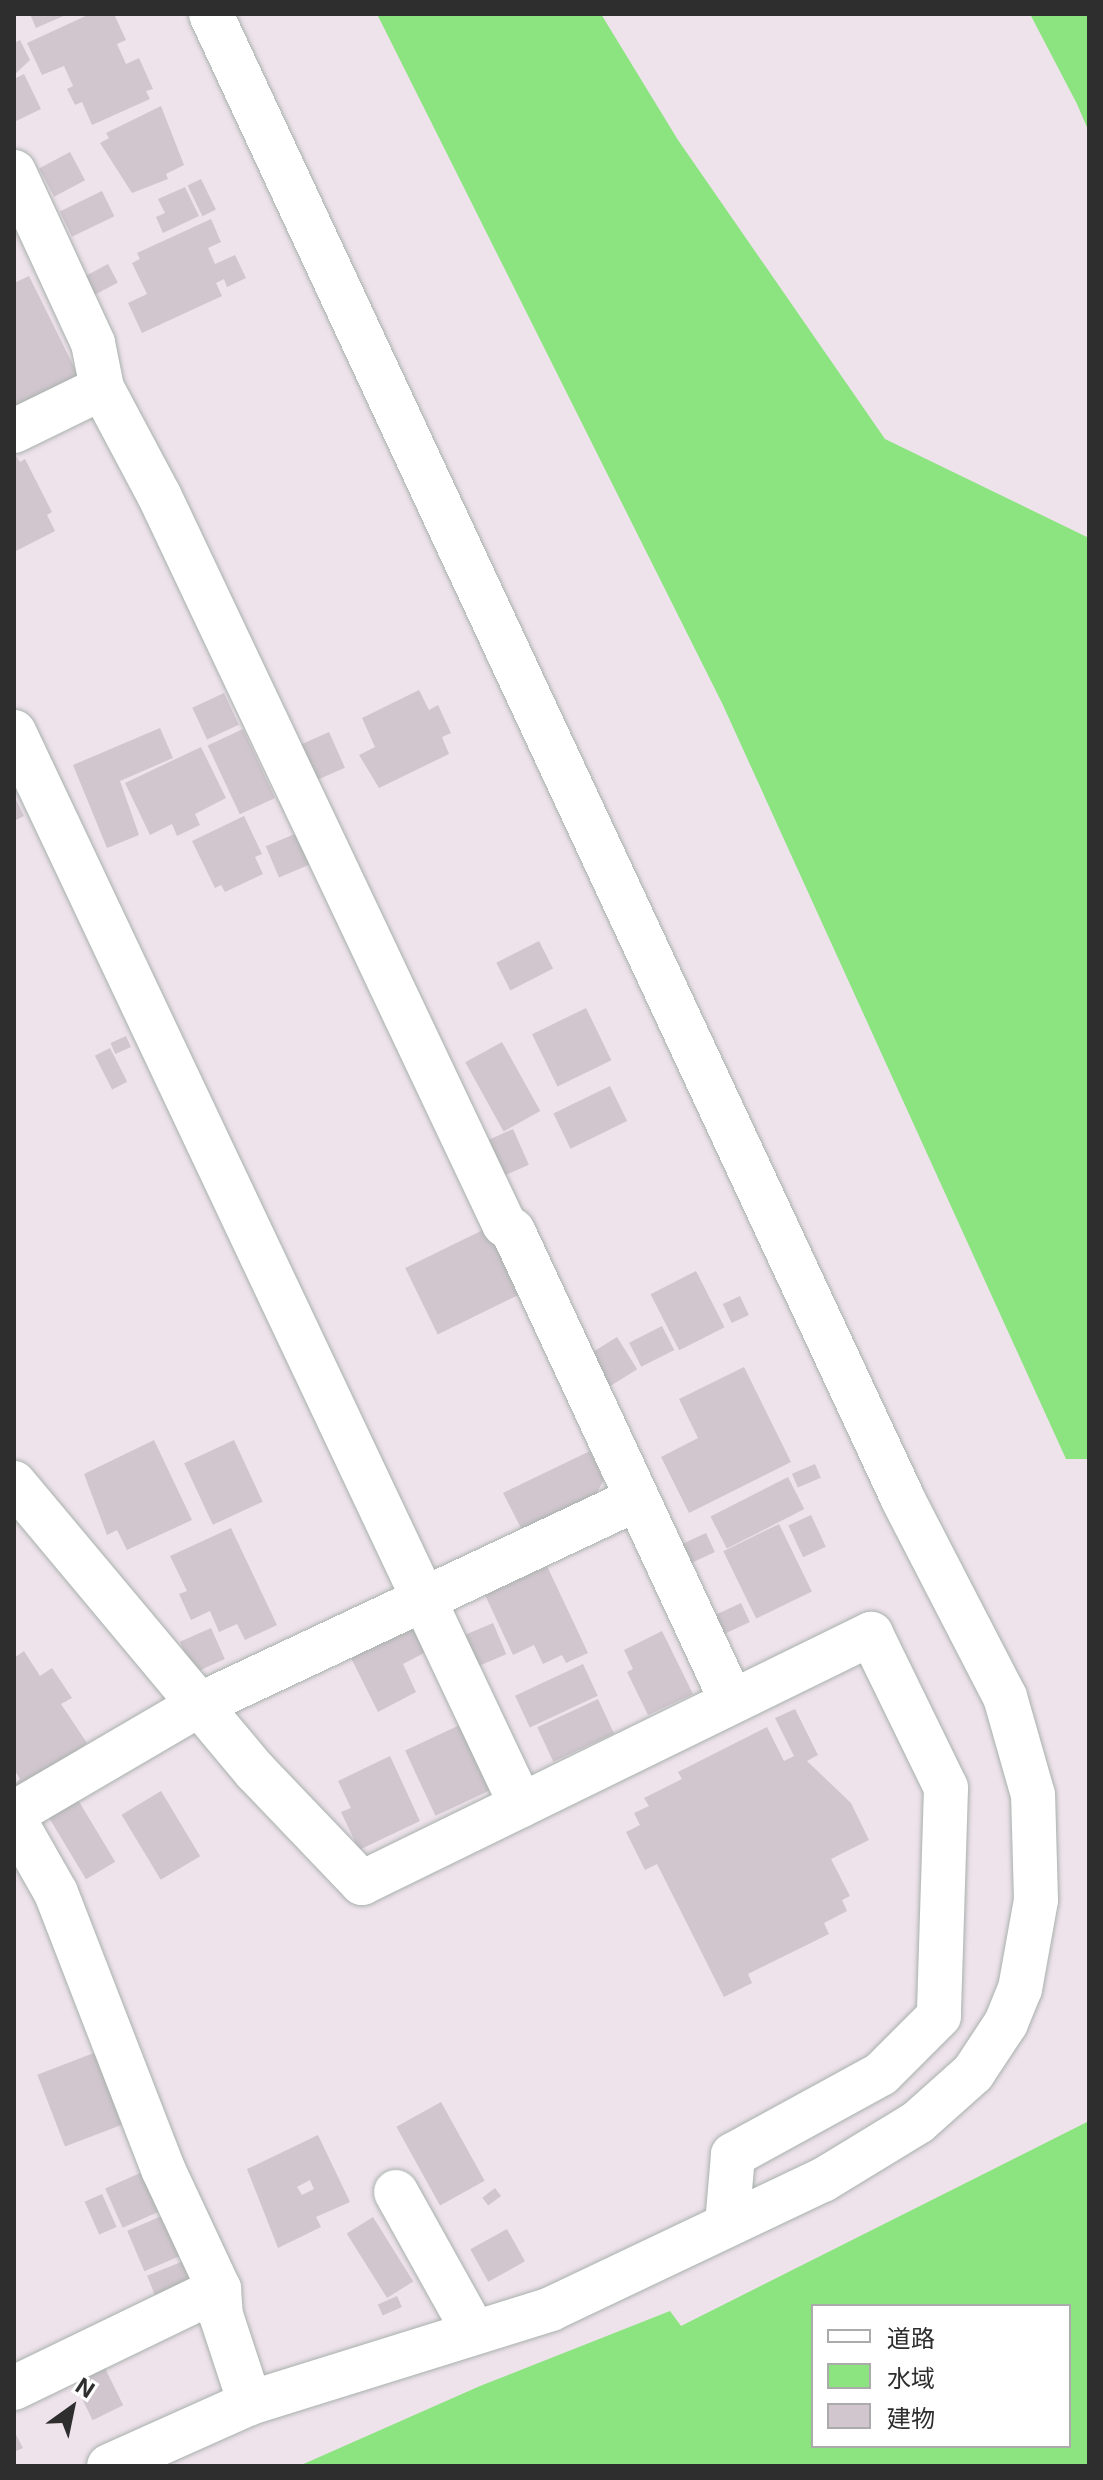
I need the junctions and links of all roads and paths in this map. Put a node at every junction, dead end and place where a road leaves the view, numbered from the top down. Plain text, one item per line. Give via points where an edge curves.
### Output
1 (211, 14) edge
2 (14, 172) edge
3 (102, 388) junction
4 (14, 431) edge
5 (14, 732) edge
6 (14, 1483) edge
7 (634, 1500) junction
8 (425, 1595) junction
9 (732, 1702) junction
10 (199, 1705) junction
11 (521, 1805) junction
12 (14, 1816) edge
13 (396, 2192) dead end
14 (727, 2225) junction
15 (219, 2289) junction
16 (474, 2332) junction
17 (14, 2388) edge
18 (250, 2403) junction
19 (109, 2466) edge

1 - 14 street via 903,1499 1005,1697 1025,1760 1033,1795 1036,1900 1020,1989 1006,2023 973,2073 918,2122 823,2180
2 - 3 street via 93,343
3 - 4 street
3 - 7 street via 159,495 504,1224 513,1231
5 - 8 street
6 - 10 street
7 - 8 street
7 - 9 street
8 - 10 street
8 - 11 street
9 - 11 street
9 - 14 street via 871,1634 946,1788 939,2016 881,2074 733,2155
10 - 11 street via 362,1883
10 - 12 street
12 - 15 street via 56,1893 163,2169
13 - 16 street
14 - 16 street via 551,2309
15 - 17 street
15 - 18 street via 221,2315
16 - 18 street
18 - 19 street

